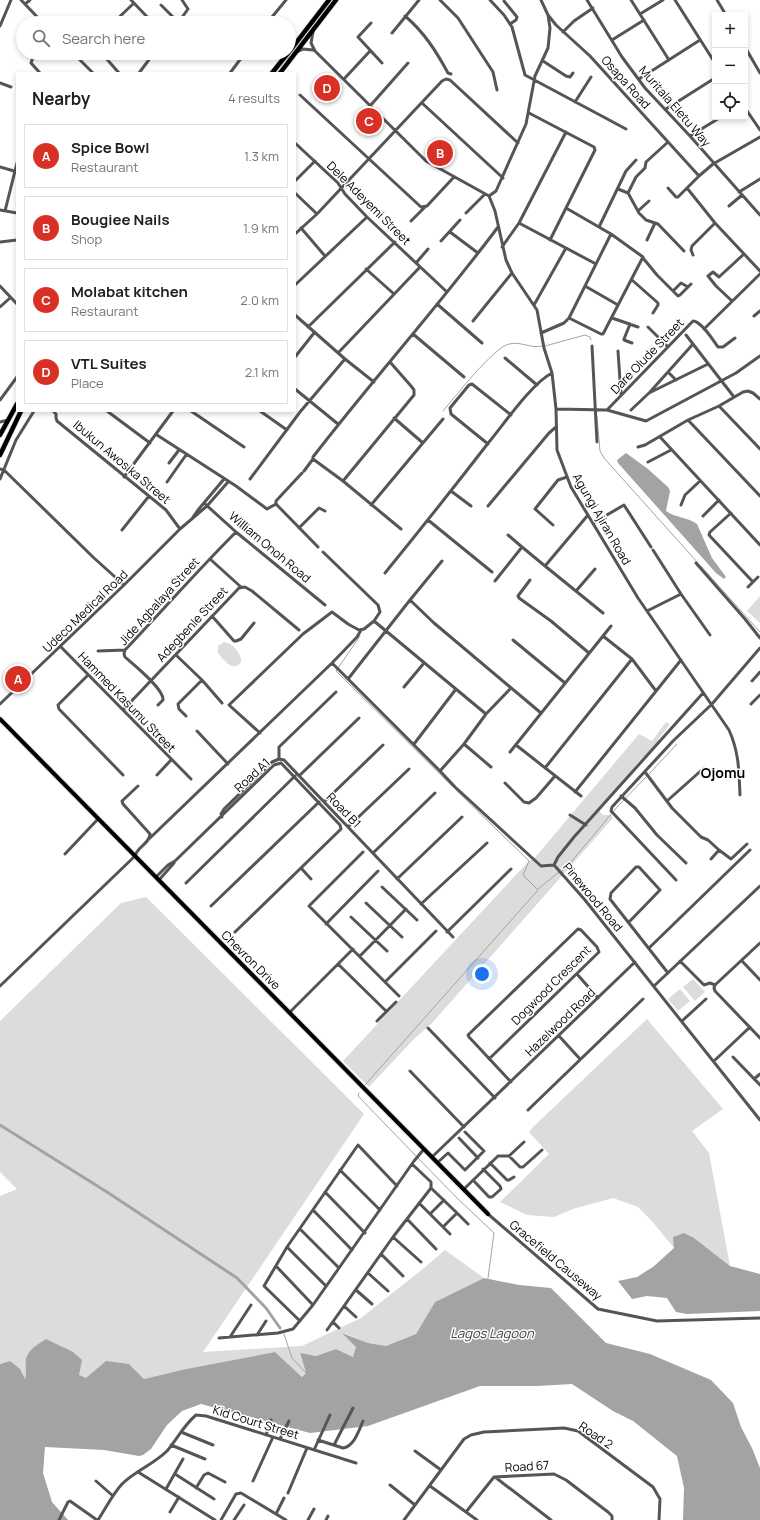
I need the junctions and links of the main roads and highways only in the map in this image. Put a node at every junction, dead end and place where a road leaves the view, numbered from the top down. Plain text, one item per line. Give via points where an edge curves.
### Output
1 (330, 0) edge
2 (336, 0) edge
3 (296, 42) edge
4 (296, 52) edge
5 (282, 60) edge
6 (290, 60) edge
7 (273, 72) edge
8 (281, 72) edge
9 (16, 406) edge
10 (21, 412) edge
11 (0, 435) edge
12 (0, 455) edge
13 (0, 719) edge
14 (488, 1214) road end

1 - 3 highway
2 - 4 highway
5 - 7 highway
6 - 8 highway
9 - 11 highway
10 - 12 highway
13 - 14 main road, Chevron Drive

